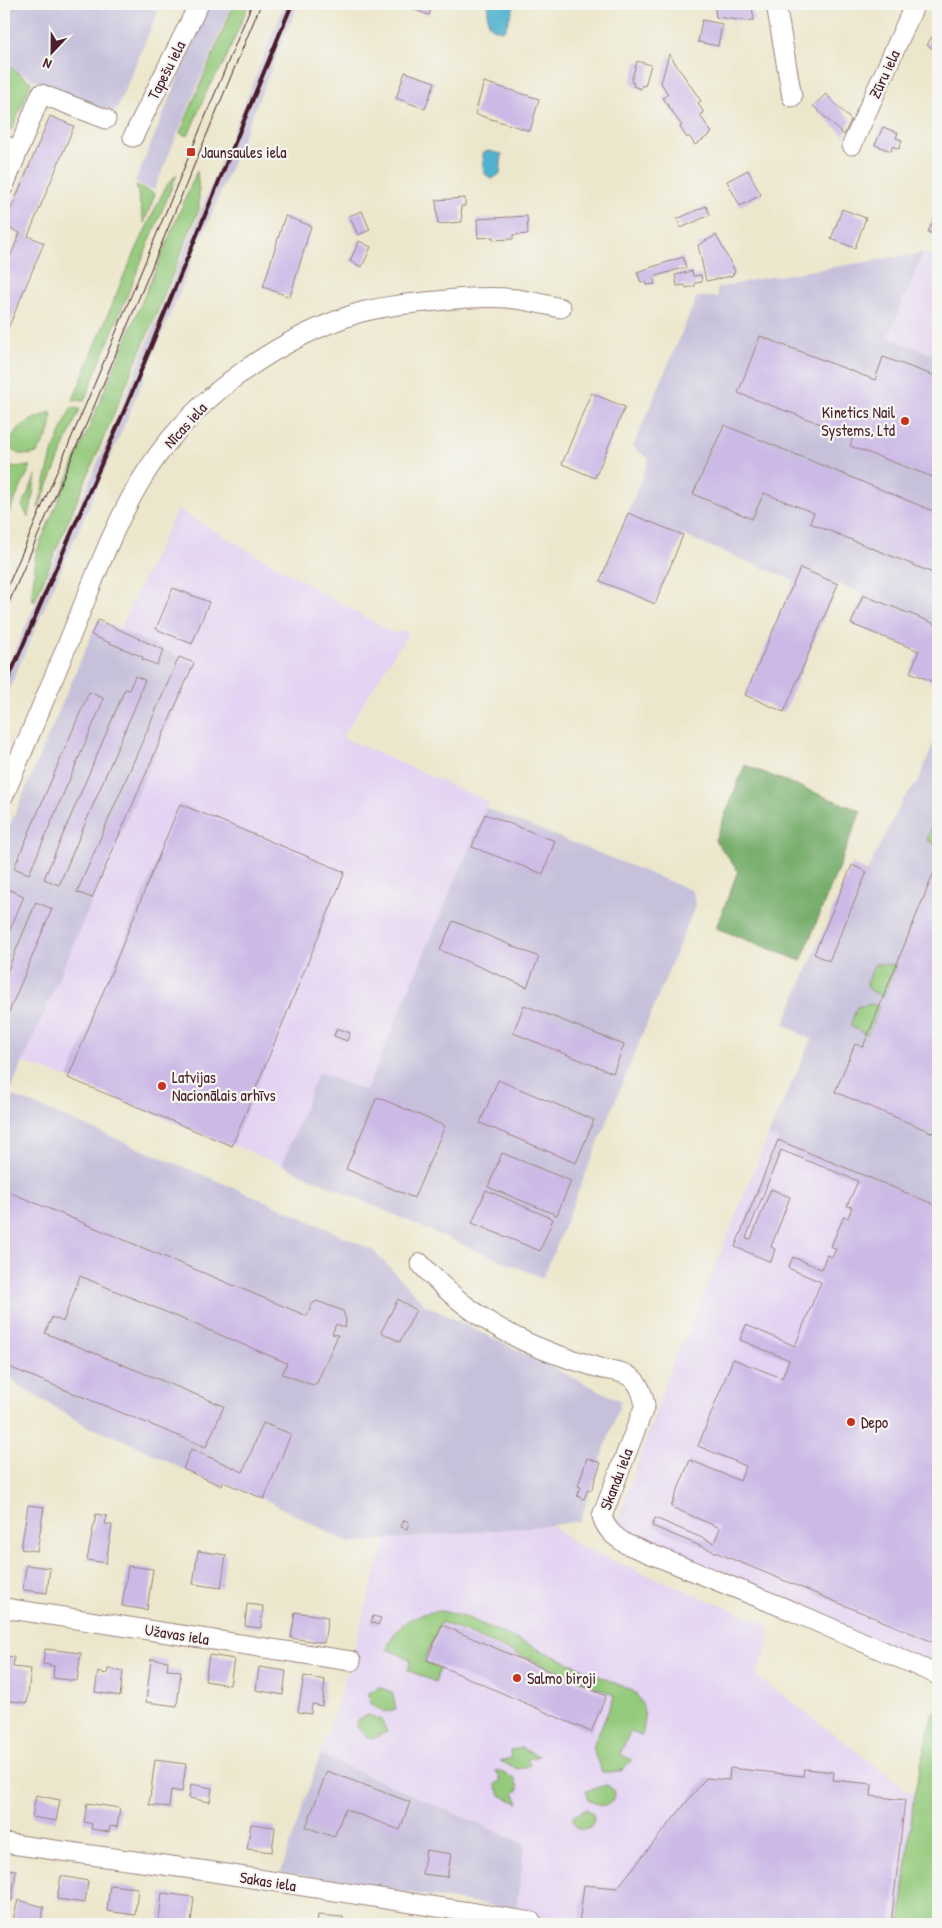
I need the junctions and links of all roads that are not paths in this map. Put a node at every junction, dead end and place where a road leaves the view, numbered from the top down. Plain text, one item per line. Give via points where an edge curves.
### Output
1 (199, 4) edge
2 (776, 4) edge
3 (915, 4) edge
4 (792, 97) dead end
5 (106, 119) dead end
6 (133, 137) dead end
7 (852, 145) dead end
8 (11, 148) edge
9 (4, 186) edge
10 (561, 308) dead end
11 (4, 796) edge
12 (420, 1263) dead end
13 (4, 1608) edge
14 (351, 1661) dead end
15 (938, 1675) edge
16 (4, 1844) edge
17 (532, 1923) edge

1 - 6 street, Tapešu iela
2 - 4 street
3 - 7 street, Zūru iela
5 - 8 street via 41,94
8 - 9 street
10 - 11 street, Nīcas iela via 516,299 468,298 413,303 356,314 278,349 207,400 167,442 140,482 113,534
12 - 15 street, Skandu iela via 454,1296 501,1329 548,1351 622,1372 634,1379 642,1391 645,1405 602,1516 606,1528 615,1537
13 - 14 street, Užavas iela
16 - 17 street, Sakas iela via 207,1871

